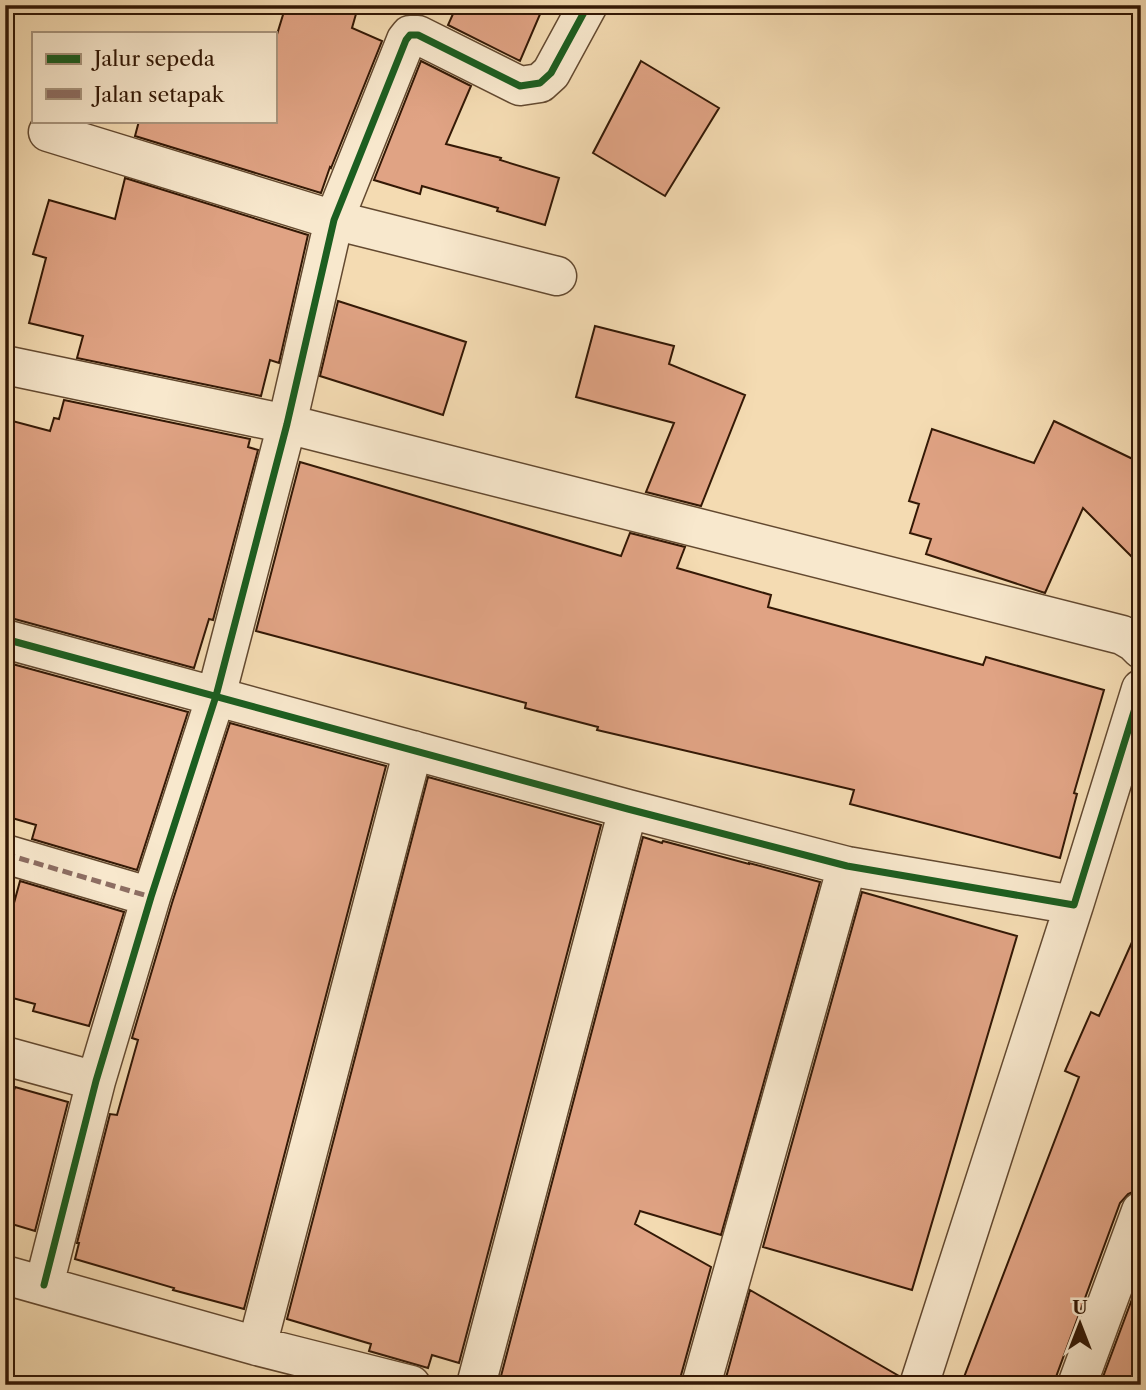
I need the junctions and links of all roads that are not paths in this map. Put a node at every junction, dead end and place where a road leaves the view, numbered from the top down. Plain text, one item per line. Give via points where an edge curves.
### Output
1 (588, 5) edge
2 (48, 132) dead end
3 (334, 220) junction
4 (557, 276) dead end
5 (5, 365) edge
6 (287, 424) junction
7 (5, 639) edge
8 (1141, 649) edge
9 (1141, 690) edge
10 (216, 696) junction
11 (413, 750) junction
12 (628, 809) junction
13 (5, 854) edge
14 (847, 866) junction
15 (151, 897) junction
16 (1074, 905) junction
17 (5, 1056) edge
18 (96, 1081) junction
19 (1141, 1211) edge
20 (5, 1275) edge
21 (44, 1285) junction
22 (257, 1346) junction
23 (411, 1385) edge
24 (476, 1385) edge
25 (702, 1385) edge
26 (919, 1385) edge
27 (1077, 1385) edge

1 - 3 street via 551,73 540,83 520,86 410,35
2 - 3 street
3 - 4 street
3 - 6 street
5 - 6 street
6 - 8 street via 1122,635
6 - 10 street
7 - 10 street
9 - 16 street
10 - 11 street
10 - 15 street
11 - 12 street
11 - 22 street
12 - 14 street
12 - 24 street
13 - 15 street
14 - 16 street
14 - 25 street
15 - 18 street
16 - 26 street
17 - 18 street
18 - 21 street
19 - 27 street
20 - 21 street
21 - 22 street
22 - 23 street

